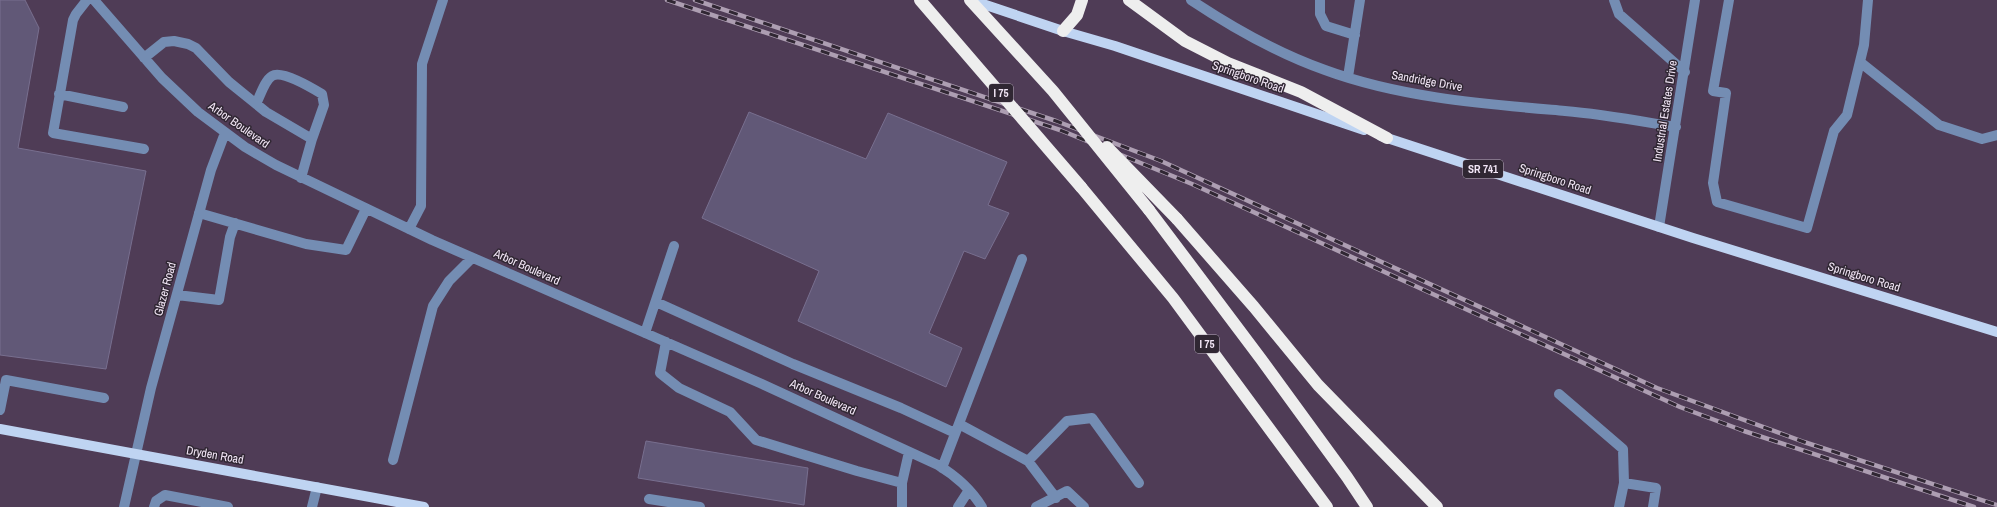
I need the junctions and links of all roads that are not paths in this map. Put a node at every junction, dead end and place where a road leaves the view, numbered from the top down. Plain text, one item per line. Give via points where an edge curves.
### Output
1 (87, 0) edge
2 (94, 0) edge
3 (443, 0) edge
4 (920, 0) edge
5 (971, 0) edge
6 (1082, 0) edge
7 (1130, 0) edge
8 (1191, 0) edge
9 (1320, 0) edge
10 (1360, 0) edge
11 (1614, 0) edge
12 (1695, 0) edge
13 (1729, 0) edge
14 (1868, 0) edge
15 (1063, 31) junction
16 (1355, 34) junction
17 (144, 58) junction
18 (1860, 62) junction
19 (1685, 72) junction
20 (1348, 77) junction
21 (1053, 91) junction
22 (59, 94) junction
23 (256, 104) junction
24 (123, 107) dead end
25 (1676, 127) junction
26 (225, 133) junction
27 (1997, 135) edge
28 (1388, 138) junction
29 (312, 139) junction
30 (144, 149) dead end
31 (301, 178) junction
32 (366, 209) junction
33 (199, 213) junction
34 (234, 223) junction
35 (1659, 227) junction
36 (409, 229) junction
37 (674, 246) dead end
38 (472, 258) junction
39 (1022, 259) dead end
40 (177, 295) junction
41 (656, 302) junction
42 (1997, 332) edge
43 (645, 333) junction
44 (666, 342) junction
45 (1559, 394) dead end
46 (104, 398) dead end
47 (0, 410) edge
48 (0, 429) edge
49 (957, 429) junction
50 (909, 452) junction
51 (135, 454) junction
52 (393, 460) dead end
53 (1028, 460) junction
54 (942, 468) junction
55 (902, 483) junction
56 (1139, 483) dead end
57 (1624, 483) junction
58 (317, 487) junction
59 (969, 490) junction
60 (1056, 498) junction
61 (648, 499) dead end
62 (124, 507) edge
63 (154, 507) edge
64 (228, 507) edge
65 (312, 507) edge
66 (424, 507) edge
67 (700, 507) edge
68 (902, 507) edge
69 (958, 507) edge
70 (982, 507) edge
71 (1036, 507) edge
72 (1084, 507) edge
73 (1327, 507) edge
74 (1366, 507) edge
75 (1437, 507) edge
76 (1619, 507) edge
77 (1653, 507) edge

1 - 22 street via 73,20
2 - 17 street, Arbor Boulevard
3 - 36 street via 422,64 421,206
4 - 73 highway, I 75, bridge via 1173,298
5 - 15 main road, Springboro Road / SR 741
5 - 21 highway, bridge
6 - 15 highway via 1077,15
7 - 28 highway via 1186,41 1228,63 1301,92
8 - 20 street, Sandridge Drive via 1258,41 1298,60
9 - 16 street via 1320,14 1326,26
10 - 16 street
11 - 19 street via 1619,14
12 - 19 street, Industrial Estates Drive
13 - 18 street via 1714,91 1726,93 1713,183 1717,202 1807,228 1834,131 1847,115
14 - 18 street
15 - 28 main road, Springboro Road / SR 741 via 1115,46
16 - 20 street
17 - 23 street via 164,42 188,44 196,48 229,82
17 - 26 street, Arbor Boulevard via 198,112
18 - 27 street via 1940,125 1982,139
19 - 25 street, Industrial Estates Drive
20 - 25 street, Sandridge Drive via 1407,92 1458,101 1567,111
21 - 74 highway, bridge via 1149,210 1261,359
21 - 75 highway, bridge via 1177,219 1318,385
22 - 24 street
22 - 30 street via 54,134
23 - 29 street via 277,120
23 - 29 street via 268,79 273,75 282,75 322,94 324,105
25 - 35 street, Industrial Estates Drive
26 - 31 street, Arbor Boulevard via 276,166
26 - 33 street, Glazer Road
28 - 35 main road, Springboro Road / SR 741
29 - 31 street
31 - 32 street, Arbor Boulevard
32 - 34 street via 346,250 306,244
32 - 36 street, Arbor Boulevard
33 - 34 street
33 - 40 street, Glazer Road
34 - 40 street via 219,300
35 - 42 main road, Springboro Road / SR 741
36 - 38 street, Arbor Boulevard
37 - 41 street
38 - 43 street, Arbor Boulevard
38 - 52 street via 449,281 433,306
39 - 49 street
40 - 51 street, Glazer Road
41 - 43 street
41 - 49 street via 793,364
43 - 44 street, Arbor Boulevard
44 - 50 street, Arbor Boulevard via 839,418
44 - 55 street via 660,373 679,388 730,412 756,440
45 - 57 street via 1623,449
46 - 47 street via 6,380
48 - 51 main road, Dryden Road
49 - 53 street
49 - 54 street
50 - 54 street, Arbor Boulevard
50 - 55 street
51 - 58 main road, Dryden Road
51 - 62 street, Glazer Road
53 - 56 street via 1067,421 1092,418
53 - 60 street
54 - 59 street, Arbor Boulevard
55 - 68 street
57 - 76 street
57 - 77 street via 1656,488
58 - 65 street
58 - 66 main road, Dryden Road
59 - 69 street
59 - 70 street, Arbor Boulevard
60 - 71 street
60 - 72 street via 1067,492
61 - 67 street
63 - 64 street via 156,501 165,496

